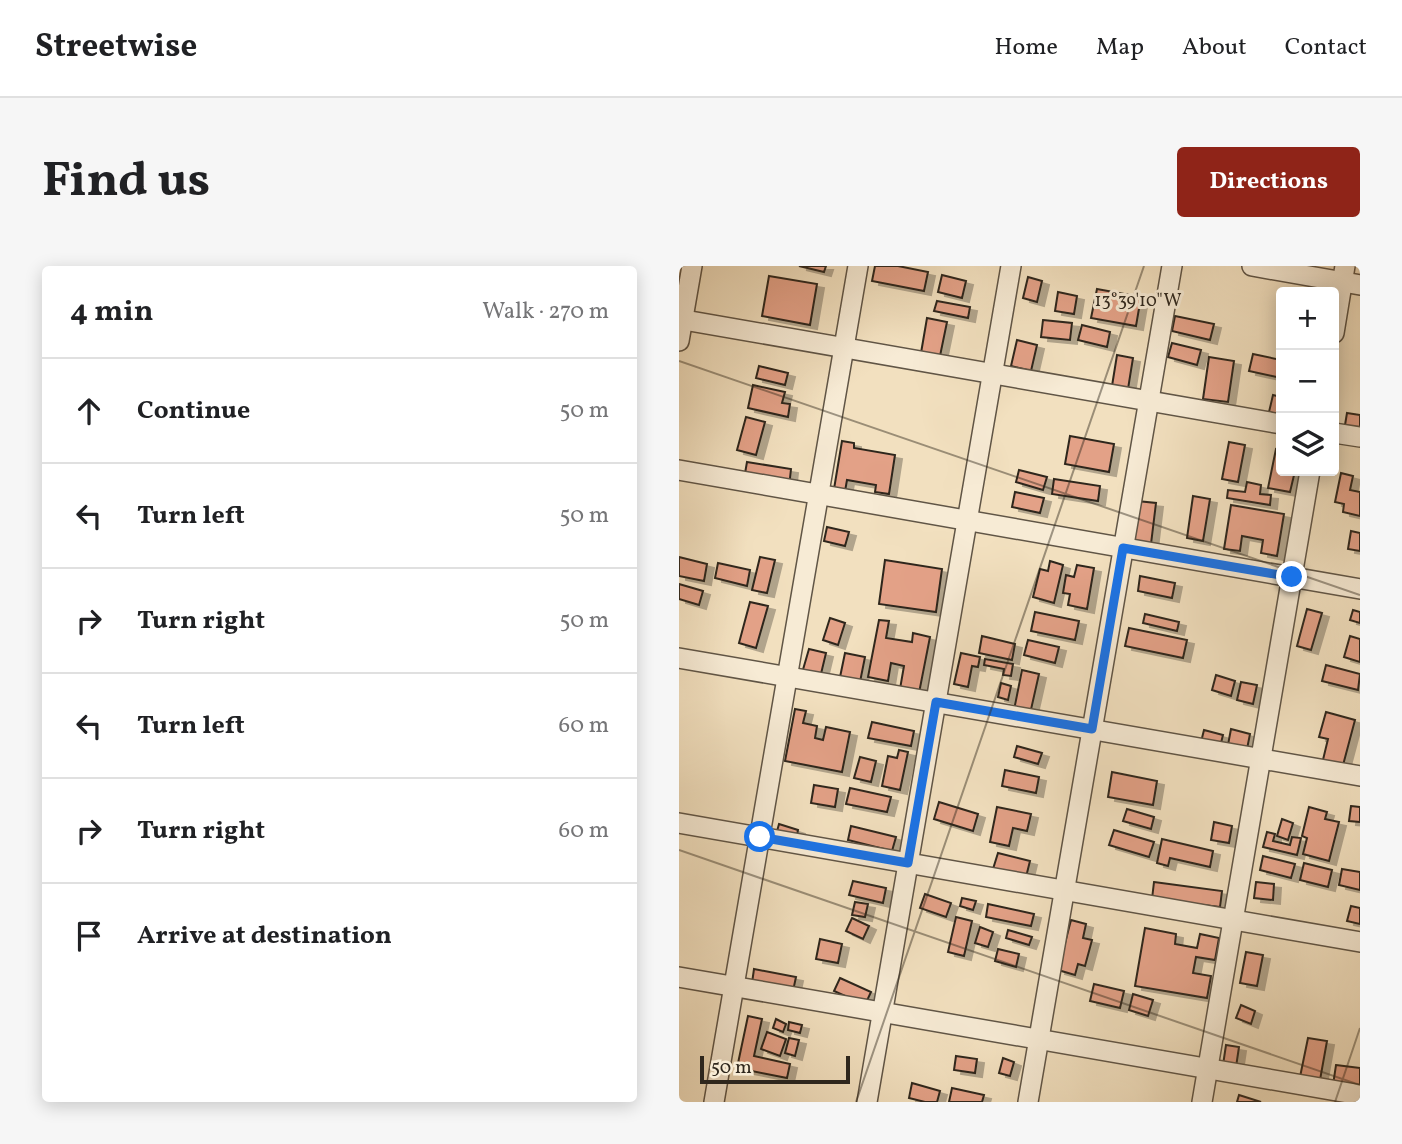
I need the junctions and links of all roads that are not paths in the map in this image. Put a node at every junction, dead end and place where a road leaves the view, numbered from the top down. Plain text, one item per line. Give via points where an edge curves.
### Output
1 (692, 266) edge
2 (858, 266) edge
3 (1011, 266) edge
4 (1172, 266) edge
5 (1252, 266) edge
6 (1349, 277) edge
7 (1339, 314) edge
8 (681, 319) edge
9 (679, 341) edge
10 (844, 348) junction
11 (992, 373) junction
12 (1149, 401) junction
13 (1276, 423) edge
14 (1339, 434) edge
15 (1360, 437) edge
16 (679, 470) edge
17 (1309, 476) edge
18 (818, 495) junction
19 (967, 520) junction
20 (1123, 548) junction
21 (1292, 577) junction
22 (1360, 589) edge
23 (679, 658) edge
24 (787, 677) junction
25 (936, 702) junction
26 (1092, 729) junction
27 (1261, 758) junction
28 (1360, 776) edge
29 (679, 823) edge
30 (760, 837) junction
31 (908, 863) junction
32 (1064, 890) junction
33 (1233, 919) junction
34 (1360, 942) edge
35 (679, 977) edge
36 (734, 986) junction
37 (883, 1012) junction
38 (1038, 1039) junction
39 (1208, 1069) junction
40 (1360, 1095) edge
41 (715, 1102) edge
42 (867, 1102) edge
43 (1028, 1102) edge
44 (1202, 1102) edge

1 - 8 street
2 - 10 street
3 - 11 street
4 - 12 street
5 - 6 street
6 - 7 street
8 - 9 street
8 - 10 street
10 - 11 street
10 - 18 street
11 - 12 street
11 - 19 street
12 - 13 street
12 - 20 street
14 - 15 street
16 - 18 street
17 - 21 street
18 - 19 street
18 - 24 street
19 - 20 street
19 - 25 street
20 - 21 street
20 - 26 street
21 - 22 street
21 - 27 street
23 - 24 street
24 - 25 street
24 - 30 street
25 - 26 street
25 - 31 street
26 - 27 street
26 - 32 street
27 - 28 street
27 - 33 street
29 - 30 street
30 - 31 street
30 - 36 street
31 - 32 street
31 - 37 street
32 - 33 street
32 - 38 street
33 - 34 street
33 - 39 street
35 - 36 street
36 - 37 street
36 - 41 street
37 - 38 street
37 - 42 street
38 - 39 street
38 - 43 street
39 - 40 street
39 - 44 street

